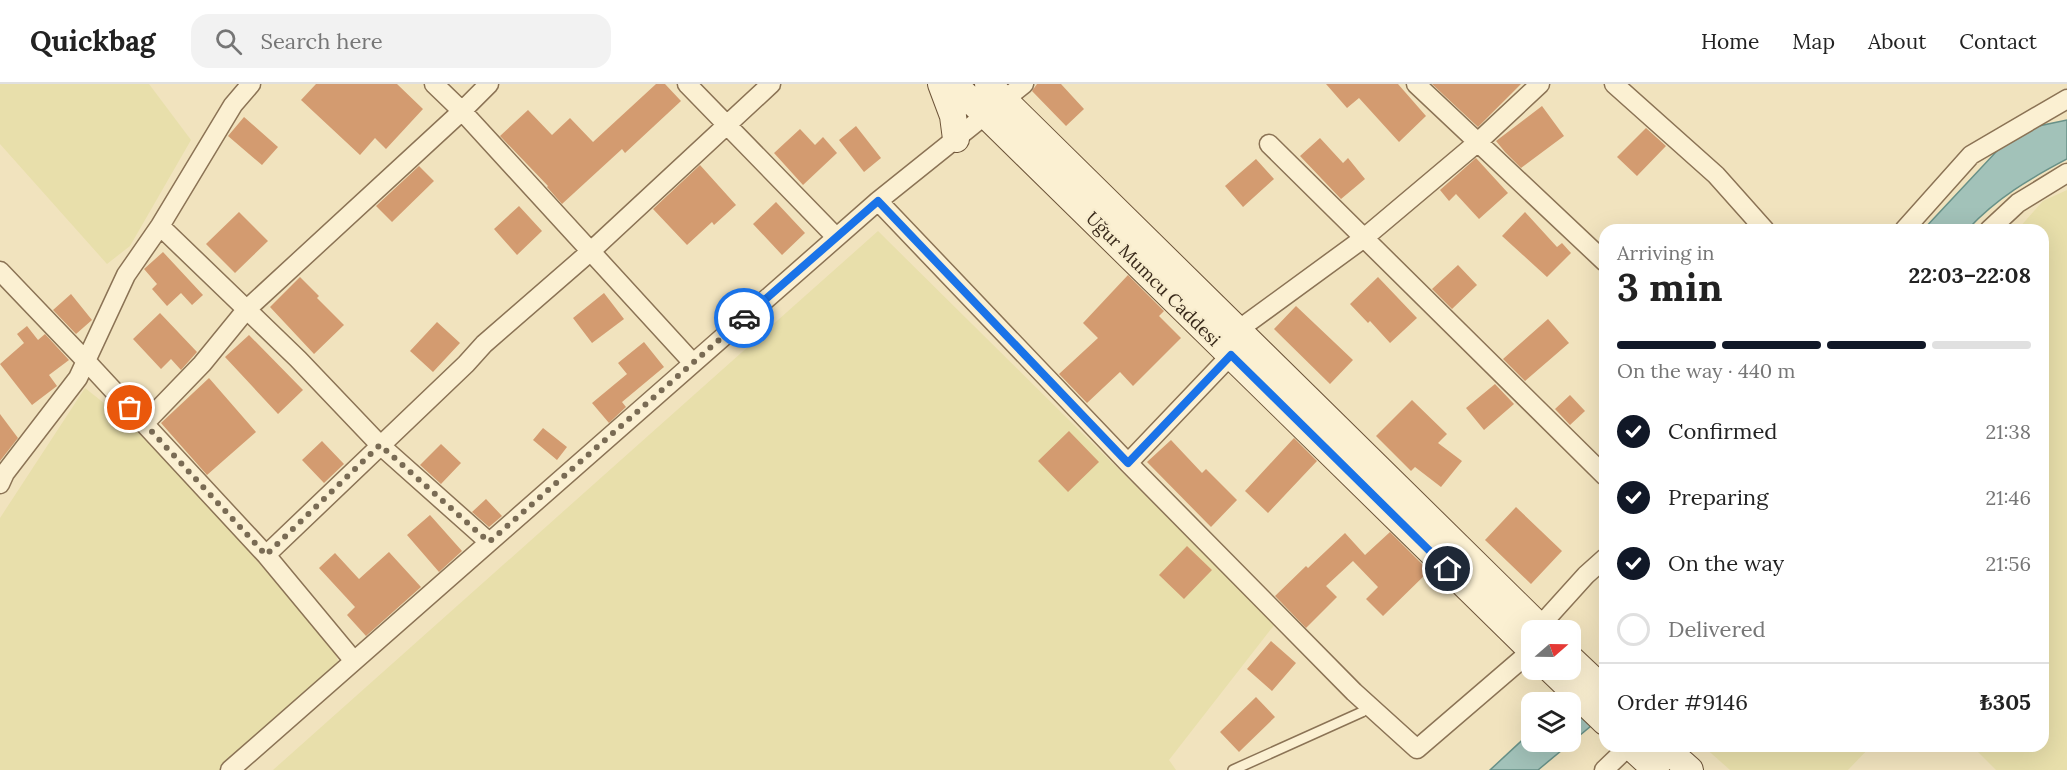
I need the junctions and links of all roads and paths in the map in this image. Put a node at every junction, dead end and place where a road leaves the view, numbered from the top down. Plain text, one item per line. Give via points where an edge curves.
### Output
1 (250, 84) edge
2 (434, 84) edge
3 (489, 84) edge
4 (687, 84) edge
5 (771, 84) edge
6 (941, 84) edge
7 (954, 84) edge
8 (1416, 84) edge
9 (1540, 84) edge
10 (1614, 84) edge
11 (1001, 96) edge
12 (2067, 99) edge
13 (462, 111) junction
14 (728, 125) junction
15 (956, 139) junction
16 (1478, 142) junction
17 (1269, 144) dead end
18 (2067, 173) edge
19 (878, 201) junction
20 (1760, 224) edge
21 (1909, 224) edge
22 (1995, 224) edge
23 (160, 226) junction
24 (837, 237) junction
25 (1364, 238) junction
26 (591, 251) junction
27 (1599, 256) edge
28 (0, 271) edge
29 (246, 310) junction
30 (1238, 330) junction
31 (1231, 355) junction
32 (87, 362) junction
33 (693, 363) junction
34 (144, 424) junction
35 (380, 445) junction
36 (1128, 463) junction
37 (1599, 470) edge
38 (0, 484) edge
39 (489, 542) junction
40 (266, 555) junction
41 (1599, 563) edge
42 (1533, 620) edge
43 (1548, 620) edge
44 (1521, 641) edge
45 (1521, 660) edge
46 (354, 661) junction
47 (1581, 678) edge
48 (1573, 680) edge
49 (1599, 689) edge
50 (1369, 706) junction
51 (1599, 714) edge
52 (1624, 752) edge
53 (1636, 752) edge
54 (1670, 752) edge
55 (230, 770) edge
56 (1233, 770) edge
57 (1604, 770) edge
58 (1656, 770) edge
59 (1690, 770) edge

1 - 23 street via 210,140
2 - 13 street
3 - 13 street
4 - 14 street
5 - 14 street
6 - 15 street via 951,108
7 - 11 street, Uğur Mumcu Caddesi
8 - 16 street
9 - 16 street
10 - 20 street via 1716,175
11 - 15 street
11 - 30 street, Uğur Mumcu Caddesi
11 - 31 street, Uğur Mumcu Caddesi
12 - 21 street via 1971,155
13 - 26 street
13 - 29 street
14 - 24 street
14 - 26 street
15 - 19 street
16 - 25 street
16 - 27 street
17 - 25 street
18 - 22 street via 2018,203
19 - 24 street
19 - 36 street
23 - 29 street
23 - 32 street via 126,275
24 - 33 street
25 - 30 street
25 - 37 street
26 - 33 street
26 - 35 street via 483,344
28 - 32 street
29 - 34 street via 202,364
29 - 35 street
30 - 42 street, Uğur Mumcu Caddesi
31 - 36 street
31 - 44 street, Uğur Mumcu Caddesi
32 - 34 street
32 - 38 street
33 - 39 street
34 - 40 street
35 - 39 street
35 - 40 street
36 - 50 street
39 - 46 street
40 - 46 street
41 - 43 street
45 - 50 street via 1417,749
46 - 55 street
47 - 49 street
48 - 51 street
50 - 56 lane
52 - 57 street
53 - 58 street
54 - 59 street

